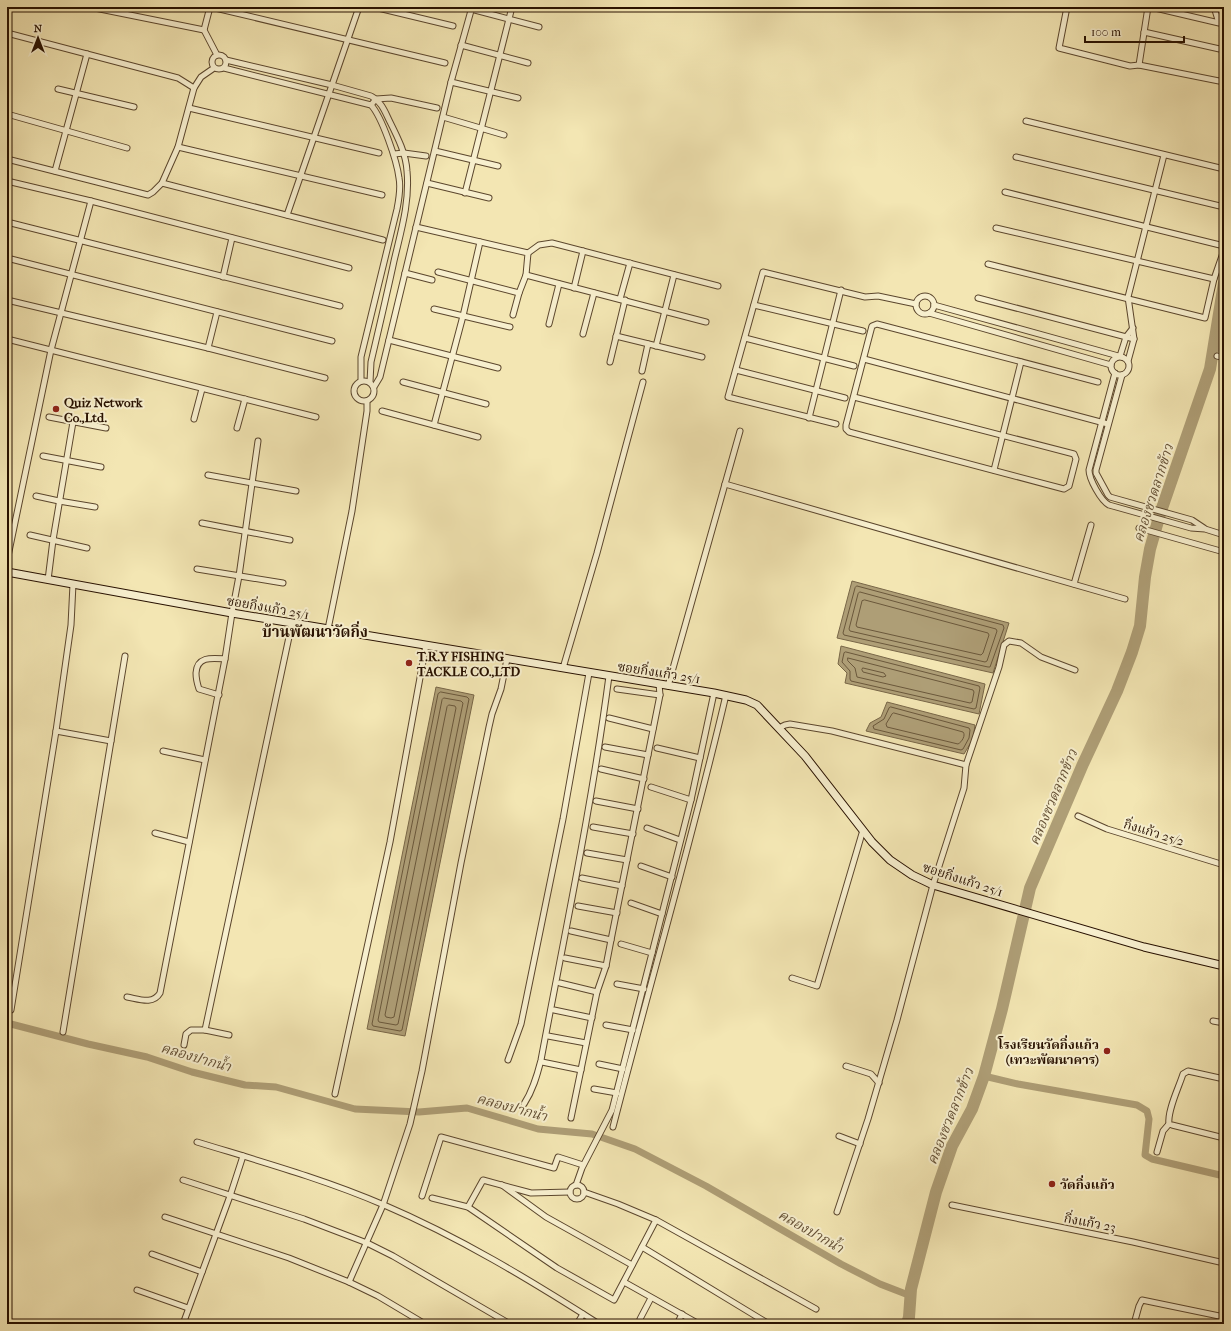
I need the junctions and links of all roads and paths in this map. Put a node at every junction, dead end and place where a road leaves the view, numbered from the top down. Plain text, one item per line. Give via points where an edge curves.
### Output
1 (90, 7) edge
2 (211, 7) edge
3 (359, 7) edge
4 (374, 7) edge
5 (512, 7) edge
6 (1067, 7) edge
7 (1150, 7) edge
8 (1214, 7) edge
9 (96, 8) edge
10 (472, 8) edge
11 (509, 18) junction
12 (453, 26) dead end
13 (539, 27) dead end
14 (204, 30) junction
15 (1144, 32) junction
16 (7, 33) edge
17 (348, 40) junction
18 (461, 45) junction
19 (1224, 50) edge
20 (87, 54) junction
21 (217, 55) junction
22 (500, 55) junction
23 (226, 60) junction
24 (528, 62) dead end
25 (445, 64) dead end
26 (1139, 65) junction
27 (214, 68) junction
28 (224, 68) junction
29 (451, 82) junction
30 (1224, 82) edge
31 (332, 85) junction
32 (194, 88) junction
33 (58, 89) dead end
34 (491, 92) junction
35 (77, 93) junction
36 (328, 95) junction
37 (518, 98) dead end
38 (376, 99) junction
39 (371, 105) junction
40 (134, 107) dead end
41 (189, 108) junction
42 (437, 108) dead end
43 (7, 114) edge
44 (443, 117) junction
45 (1026, 121) dead end
46 (481, 128) junction
47 (66, 132) junction
48 (504, 135) dead end
49 (314, 137) junction
50 (178, 147) junction
51 (127, 148) dead end
52 (436, 150) junction
53 (379, 153) dead end
54 (404, 153) junction
55 (394, 154) junction
56 (1164, 155) junction
57 (426, 156) dead end
58 (1016, 157) dead end
59 (7, 159) edge
60 (473, 159) junction
61 (498, 166) dead end
62 (1224, 168) edge
63 (55, 171) junction
64 (301, 175) junction
65 (7, 181) edge
66 (427, 183) junction
67 (162, 184) junction
68 (1155, 190) junction
69 (1004, 192) dead end
70 (465, 193) junction
71 (382, 195) dead end
72 (488, 198) dead end
73 (91, 201) junction
74 (1224, 207) edge
75 (287, 215) junction
76 (7, 222) edge
77 (416, 227) junction
78 (1145, 227) junction
79 (996, 228) dead end
80 (232, 238) junction
81 (383, 240) dead end
82 (81, 241) junction
83 (480, 242) junction
84 (1224, 246) edge
85 (1224, 250) edge
86 (387, 251) junction
87 (583, 251) junction
88 (396, 253) junction
89 (528, 253) junction
90 (7, 258) edge
91 (1136, 261) junction
92 (630, 264) junction
93 (988, 264) dead end
94 (349, 268) dead end
95 (438, 272) dead end
96 (405, 273) junction
97 (71, 274) junction
98 (526, 275) junction
99 (674, 275) junction
100 (223, 277) junction
101 (432, 280) dead end
102 (471, 280) junction
103 (1214, 280) junction
104 (559, 284) junction
105 (718, 286) dead end
106 (574, 288) junction
107 (841, 290) junction
108 (519, 293) junction
109 (594, 293) junction
110 (978, 298) dead end
111 (1128, 298) junction
112 (7, 300) edge
113 (622, 300) junction
114 (916, 304) junction
115 (754, 305) junction
116 (934, 305) junction
117 (340, 306) dead end
118 (434, 308) dead end
119 (665, 311) junction
120 (61, 312) junction
121 (217, 312) junction
122 (929, 313) junction
123 (513, 315) dead end
124 (463, 316) junction
125 (706, 322) dead end
126 (832, 323) junction
127 (549, 324) dead end
128 (510, 327) dead end
129 (1133, 328) junction
130 (863, 331) dead end
131 (1031, 332) junction
132 (583, 334) dead end
133 (616, 336) junction
134 (1126, 337) junction
135 (745, 338) junction
136 (7, 339) edge
137 (365, 339) junction
138 (1134, 339) junction
139 (389, 340) junction
140 (332, 341) dead end
141 (1028, 341) junction
142 (376, 342) junction
143 (648, 344) junction
144 (656, 346) junction
145 (208, 348) junction
146 (51, 350) junction
147 (1217, 356) dead end
148 (452, 357) junction
149 (702, 357) dead end
150 (1121, 357) junction
151 (824, 358) junction
152 (1224, 358) edge
153 (864, 359) junction
154 (1128, 361) junction
155 (610, 362) dead end
156 (1022, 362) junction
157 (1111, 365) junction
158 (854, 366) dead end
159 (498, 368) dead end
160 (736, 370) junction
161 (642, 371) dead end
162 (1115, 374) junction
163 (1122, 375) junction
164 (325, 378) dead end
165 (361, 381) junction
166 (403, 382) dead end
167 (643, 382) dead end
168 (1098, 382) dead end
169 (372, 384) junction
170 (202, 389) junction
171 (815, 391) junction
172 (443, 393) junction
173 (854, 396) junction
174 (1012, 397) junction
175 (845, 398) dead end
176 (245, 399) junction
177 (367, 401) junction
178 (486, 404) dead end
179 (382, 411) dead end
180 (49, 417) dead end
181 (316, 417) dead end
182 (809, 418) junction
183 (194, 419) dead end
184 (73, 422) junction
185 (1101, 422) junction
186 (836, 424) dead end
187 (1108, 424) junction
188 (434, 425) junction
189 (106, 428) dead end
190 (237, 428) dead end
191 (740, 431) dead end
192 (1003, 435) junction
193 (478, 437) dead end
194 (258, 441) dead end
195 (43, 456) dead end
196 (67, 461) junction
197 (101, 467) dead end
198 (994, 470) junction
199 (208, 475) dead end
200 (252, 482) junction
201 (725, 484) junction
202 (296, 491) dead end
203 (36, 496) dead end
204 (1119, 500) junction
205 (59, 501) junction
206 (95, 507) dead end
207 (1117, 507) junction
208 (202, 522) dead end
209 (1091, 525) dead end
210 (1141, 528) dead end
211 (1205, 529) junction
212 (246, 531) junction
213 (30, 535) dead end
214 (1224, 535) edge
215 (53, 540) junction
216 (290, 540) dead end
217 (87, 548) dead end
218 (1224, 552) edge
219 (7, 562) edge
220 (197, 569) dead end
221 (7, 572) edge
222 (239, 576) junction
223 (48, 580) junction
224 (283, 583) dead end
225 (73, 584) junction
226 (1074, 584) junction
227 (1124, 599) dead end
228 (232, 613) junction
229 (292, 623) junction
230 (328, 629) junction
231 (426, 645) junction
232 (125, 656) dead end
233 (507, 659) junction
234 (225, 660) junction
235 (563, 668) junction
236 (1075, 670) dead end
237 (589, 672) junction
238 (609, 676) junction
239 (659, 684) junction
240 (668, 686) junction
241 (617, 689) dead end
242 (714, 693) junction
243 (219, 695) junction
244 (660, 695) junction
245 (726, 695) junction
246 (609, 718) dead end
247 (779, 728) junction
248 (653, 729) junction
249 (56, 731) junction
250 (111, 741) junction
251 (605, 747) dead end
252 (657, 748) dead end
253 (163, 751) dead end
254 (648, 755) junction
255 (700, 758) junction
256 (205, 760) junction
257 (966, 765) junction
258 (601, 769) dead end
259 (644, 779) junction
260 (651, 787) dead end
261 (691, 800) junction
262 (596, 801) dead end
263 (638, 809) junction
264 (1078, 816) dead end
265 (593, 827) dead end
266 (647, 828) dead end
267 (863, 830) junction
268 (155, 833) dead end
269 (633, 834) junction
270 (680, 840) junction
271 (189, 842) junction
272 (587, 853) dead end
273 (627, 860) junction
274 (1224, 865) edge
275 (641, 866) dead end
276 (672, 877) junction
277 (582, 878) dead end
278 (933, 885) junction
279 (622, 886) junction
280 (631, 903) dead end
281 (578, 906) dead end
282 (617, 913) junction
283 (662, 914) junction
284 (571, 931) dead end
285 (611, 940) junction
286 (622, 944) dead end
287 (652, 953) junction
288 (565, 958) dead end
289 (606, 966) junction
290 (1224, 966) edge
291 (792, 978) dead end
292 (560, 983) dead end
293 (617, 984) dead end
294 (644, 989) junction
295 (597, 992) junction
296 (127, 997) dead end
297 (11, 1010) dead end
298 (554, 1010) dead end
299 (592, 1018) junction
300 (1213, 1021) dead end
301 (1224, 1024) edge
302 (606, 1025) dead end
303 (205, 1030) junction
304 (632, 1030) junction
305 (63, 1032) dead end
306 (230, 1035) dead end
307 (548, 1036) dead end
308 (586, 1043) junction
309 (184, 1045) dead end
310 (508, 1060) dead end
311 (542, 1062) dead end
312 (599, 1064) dead end
313 (846, 1066) dead end
314 (623, 1069) junction
315 (581, 1070) junction
316 (1224, 1079) edge
317 (878, 1083) junction
318 (594, 1089) dead end
319 (617, 1093) junction
320 (335, 1094) dead end
321 (524, 1104) dead end
322 (571, 1118) dead end
323 (1169, 1124) junction
324 (613, 1128) dead end
325 (839, 1136) dead end
326 (1224, 1138) edge
327 (197, 1142) dead end
328 (860, 1144) junction
329 (1157, 1152) dead end
330 (242, 1156) junction
331 (582, 1167) junction
332 (183, 1180) dead end
333 (502, 1185) junction
334 (576, 1185) junction
335 (570, 1192) junction
336 (584, 1192) junction
337 (230, 1196) junction
338 (422, 1196) dead end
339 (432, 1198) dead end
340 (383, 1205) junction
341 (952, 1205) dead end
342 (468, 1207) junction
343 (837, 1212) dead end
344 (166, 1217) dead end
345 (656, 1220) junction
346 (215, 1234) junction
347 (367, 1243) junction
348 (642, 1247) junction
349 (152, 1254) dead end
350 (1224, 1263) edge
351 (632, 1265) junction
352 (202, 1272) junction
353 (349, 1282) junction
354 (624, 1282) junction
355 (137, 1290) dead end
356 (652, 1298) junction
357 (188, 1308) junction
358 (816, 1309) dead end
359 (583, 1314) junction
360 (682, 1314) junction
361 (1224, 1317) edge
362 (640, 1319) dead end
363 (183, 1324) edge
364 (425, 1324) edge
365 (510, 1324) edge
366 (577, 1324) edge
367 (599, 1324) edge
368 (677, 1324) edge
369 (699, 1324) edge
370 (769, 1324) edge
371 (1134, 1324) edge

1 - 9 street
2 - 14 street
2 - 17 street
3 - 17 street
4 - 12 street
5 - 11 street
6 - 26 street via 1059,48 1130,66
7 - 8 street via 1220,22
7 - 15 street
9 - 14 street
10 - 11 street
10 - 18 street
11 - 13 street
11 - 22 street
14 - 21 street
15 - 19 street
15 - 26 street
16 - 20 street
17 - 25 street
17 - 31 street
18 - 22 street
18 - 29 street
20 - 32 street via 178,78
20 - 35 street
21 - 23 street via 223,56
21 - 27 street via 212,60
22 - 24 street
22 - 34 street
23 - 28 street
23 - 31 street
26 - 30 street
27 - 28 street
27 - 32 street via 201,77
28 - 36 street
29 - 34 street
29 - 44 street
31 - 36 street
31 - 38 street
32 - 41 street
33 - 35 street
34 - 37 street
34 - 46 street
35 - 40 street
35 - 47 street
36 - 39 street
36 - 49 street
38 - 39 street
38 - 42 street via 391,98
38 - 54 street via 382,105
39 - 55 street
41 - 49 street
41 - 50 street
43 - 47 street
44 - 46 street
44 - 52 street
45 - 56 street
46 - 48 street
46 - 60 street
47 - 51 street
47 - 63 street
49 - 53 street
49 - 64 street
50 - 64 street
50 - 67 street
52 - 60 street
52 - 66 street
54 - 55 street
54 - 57 street
54 - 88 street via 408,194
55 - 86 street via 400,190
56 - 62 street
56 - 68 street
58 - 68 street
59 - 63 street
60 - 61 street
60 - 70 street
63 - 67 street via 148,195
64 - 71 street
64 - 75 street
65 - 73 street
66 - 70 street
66 - 77 street
67 - 75 street
68 - 74 street
68 - 78 street
69 - 78 street
70 - 72 street
73 - 80 street
73 - 82 street
75 - 81 street
76 - 82 street
77 - 83 street
77 - 96 street
78 - 84 street
78 - 91 street
79 - 91 street
80 - 94 street
80 - 100 street
82 - 97 street
82 - 100 street
83 - 89 street
83 - 102 street
85 - 103 street
86 - 88 street
86 - 137 street
87 - 89 street via 546,243
87 - 92 street
87 - 106 street
88 - 142 street
89 - 98 street
90 - 97 street
91 - 103 street
91 - 111 street
92 - 99 street
92 - 113 street
93 - 111 street
95 - 102 street
96 - 101 street
96 - 139 street
97 - 120 street
97 - 121 street
98 - 104 street
98 - 108 street
99 - 105 street
99 - 119 street
100 - 117 street
102 - 108 street
102 - 124 street
103 - 111 street via 1205,318
104 - 106 street
104 - 127 street
106 - 109 street
107 - 114 street via 865,297 878,296
107 - 115 street via 763,272
107 - 126 street
108 - 123 street
109 - 113 street
109 - 132 street
110 - 134 street
111 - 129 street
112 - 120 street
113 - 119 street
113 - 133 street
114 - 116 street via 920,297 924,296 931,298
114 - 122 street via 920,312
115 - 126 street
115 - 135 street
116 - 122 street
116 - 131 street
118 - 124 street
119 - 125 street
119 - 144 street
120 - 145 street
120 - 146 street
121 - 140 street
121 - 145 street
122 - 141 street
124 - 128 street
124 - 148 street
126 - 130 street
126 - 151 street
129 - 134 street
129 - 138 street
131 - 141 street
131 - 150 street
133 - 143 street
133 - 155 street
134 - 138 street
134 - 150 street
135 - 151 street
135 - 160 street
136 - 146 street
137 - 142 street
137 - 165 street via 361,357
138 - 154 street
139 - 148 street
139 - 169 street via 380,377
141 - 157 street
142 - 169 street via 371,362
143 - 144 street
143 - 161 street
144 - 149 street
145 - 164 street
146 - 170 street
146 - 219 street
147 - 152 street
148 - 159 street
148 - 172 street
150 - 154 street
150 - 157 street via 1115,358
151 - 158 street
151 - 171 street
153 - 156 street via 872,326 877,324
153 - 173 street
153 - 174 street
154 - 163 street via 1128,371
156 - 168 street
156 - 174 street
157 - 162 street
160 - 171 street
160 - 182 street via 728,397
162 - 163 street
162 - 185 street
163 - 187 street
165 - 169 street
165 - 177 street via 355,387 354,394 359,400
166 - 172 street
167 - 235 street via 598,553
169 - 177 street via 375,392
170 - 176 street
170 - 183 street
171 - 175 street
171 - 182 street
172 - 178 street
172 - 188 street
173 - 192 street
173 - 198 street via 846,425 848,432
174 - 185 street
174 - 192 street
176 - 181 street
176 - 190 street
177 - 230 street via 368,411 352,511
179 - 188 street
180 - 184 street
182 - 186 street
184 - 189 street
184 - 196 street
185 - 187 street
185 - 207 street via 1089,474 1103,500
187 - 204 street via 1096,473 1108,495
188 - 193 street
191 - 201 street
192 - 198 street
192 - 198 street via 1074,454 1076,459 1069,486 1064,489
194 - 200 street
195 - 196 street
196 - 197 street
196 - 205 street
199 - 200 street
200 - 202 street
200 - 212 street
201 - 226 street
201 - 240 street
203 - 205 street
204 - 207 street
204 - 211 street via 1192,520
205 - 206 street
205 - 215 street
207 - 211 street via 1191,528
208 - 212 street
209 - 226 street
210 - 218 street
211 - 214 street
212 - 216 street
212 - 222 street
213 - 215 street
215 - 217 street
215 - 223 street
220 - 222 street
221 - 223 street, ซอยกิ่งแก้ว 25/1
222 - 224 street
222 - 228 street
223 - 225 street, ซอยกิ่งแก้ว 25/1
225 - 228 street, ซอยกิ่งแก้ว 25/1
225 - 249 street via 71,625
226 - 227 street
228 - 229 street, ซอยกิ่งแก้ว 25/1
228 - 234 street
229 - 230 street, ซอยกิ่งแก้ว 25/1
229 - 303 street
230 - 231 street, ซอยกิ่งแก้ว 25/1
231 - 233 street, ซอยกิ่งแก้ว 25/1
231 - 320 street via 390,842
232 - 250 street
233 - 235 street, ซอยกิ่งแก้ว 25/1
233 - 340 street via 501,689 492,714 464,848 410,1124
234 - 243 street
234 - 243 street via 211,658 199,663 197,668 196,682 199,689
235 - 237 street, ซอยกิ่งแก้ว 25/1
236 - 257 street via 1041,656 1022,643 1013,640 1005,643
237 - 238 street, ซอยกิ่งแก้ว 25/1
237 - 310 street via 563,819 521,1024
238 - 239 street, ซอยกิ่งแก้ว 25/1
238 - 321 street via 589,812 541,1060 535,1083
239 - 240 street, ซอยกิ่งแก้ว 25/1
239 - 244 street
240 - 242 street, ซอยกิ่งแก้ว 25/1
241 - 244 street
242 - 245 street, ซอยกิ่งแก้ว 25/1
242 - 255 street
243 - 256 street
244 - 248 street
245 - 247 street, ซอยกิ่งแก้ว 25/1 via 757,705
245 - 324 street
246 - 248 street
247 - 257 street via 790,724 832,731
247 - 267 street, ซอยกิ่งแก้ว 25/1 via 822,777
248 - 254 street
249 - 250 street
249 - 297 street
250 - 305 street
251 - 254 street
252 - 255 street
253 - 256 street
254 - 259 street
255 - 261 street
256 - 271 street
257 - 278 street via 964,788
258 - 259 street
259 - 263 street
260 - 261 street
261 - 270 street
262 - 263 street
263 - 269 street
264 - 274 street, กิ่งแก้ว 25/2 via 1107,829
265 - 269 street
266 - 270 street
267 - 278 street, ซอยกิ่งแก้ว 25/1 via 901,869
267 - 291 street via 817,986
268 - 271 street
269 - 273 street
270 - 276 street
271 - 296 street via 160,993 152,1000
272 - 273 street
273 - 279 street
275 - 276 street
276 - 283 street
277 - 279 street
278 - 290 street, ซอยกิ่งแก้ว 25/1 via 1144,947
278 - 317 street
279 - 282 street
280 - 283 street
281 - 282 street
282 - 285 street
283 - 287 street
284 - 285 street
285 - 289 street
286 - 287 street
287 - 294 street
288 - 289 street
289 - 295 street
292 - 295 street
293 - 294 street
294 - 304 street
295 - 299 street
298 - 299 street
299 - 308 street
300 - 301 street
302 - 304 street
303 - 306 street
303 - 309 street via 194,1029 188,1032
304 - 314 street
307 - 308 street
308 - 315 street
311 - 315 street
312 - 314 street
313 - 317 street via 871,1074
314 - 319 street
315 - 322 street
316 - 323 street via 1185,1072 1170,1112
317 - 328 street
318 - 319 street
319 - 331 street via 612,1110
323 - 326 street
323 - 329 street via 1163,1131
325 - 328 street
327 - 330 street
328 - 343 street
330 - 337 street
330 - 340 street
331 - 334 street
331 - 338 street via 558,1157 554,1168 440,1137
332 - 337 street
333 - 335 street via 531,1193
333 - 342 street via 484,1180
333 - 351 street via 546,1217
334 - 335 street
334 - 336 street
335 - 336 street via 572,1197 577,1199 582,1197
336 - 345 street
337 - 346 street
337 - 347 street via 304,1219
339 - 342 street
340 - 347 street
340 - 359 street via 457,1240
341 - 350 street, กิ่งแก้ว 23
342 - 354 street via 557,1268 614,1300
344 - 346 street
345 - 348 street
345 - 358 street
346 - 352 street
346 - 353 street via 289,1258
347 - 353 street
347 - 365 street
348 - 351 street
348 - 370 street
349 - 352 street
351 - 354 street
352 - 357 street
353 - 364 street
354 - 356 street
355 - 357 street
356 - 360 street
356 - 362 street
357 - 363 street
359 - 366 street
359 - 367 street
360 - 368 street
360 - 369 street
361 - 371 street via 1142,1300

